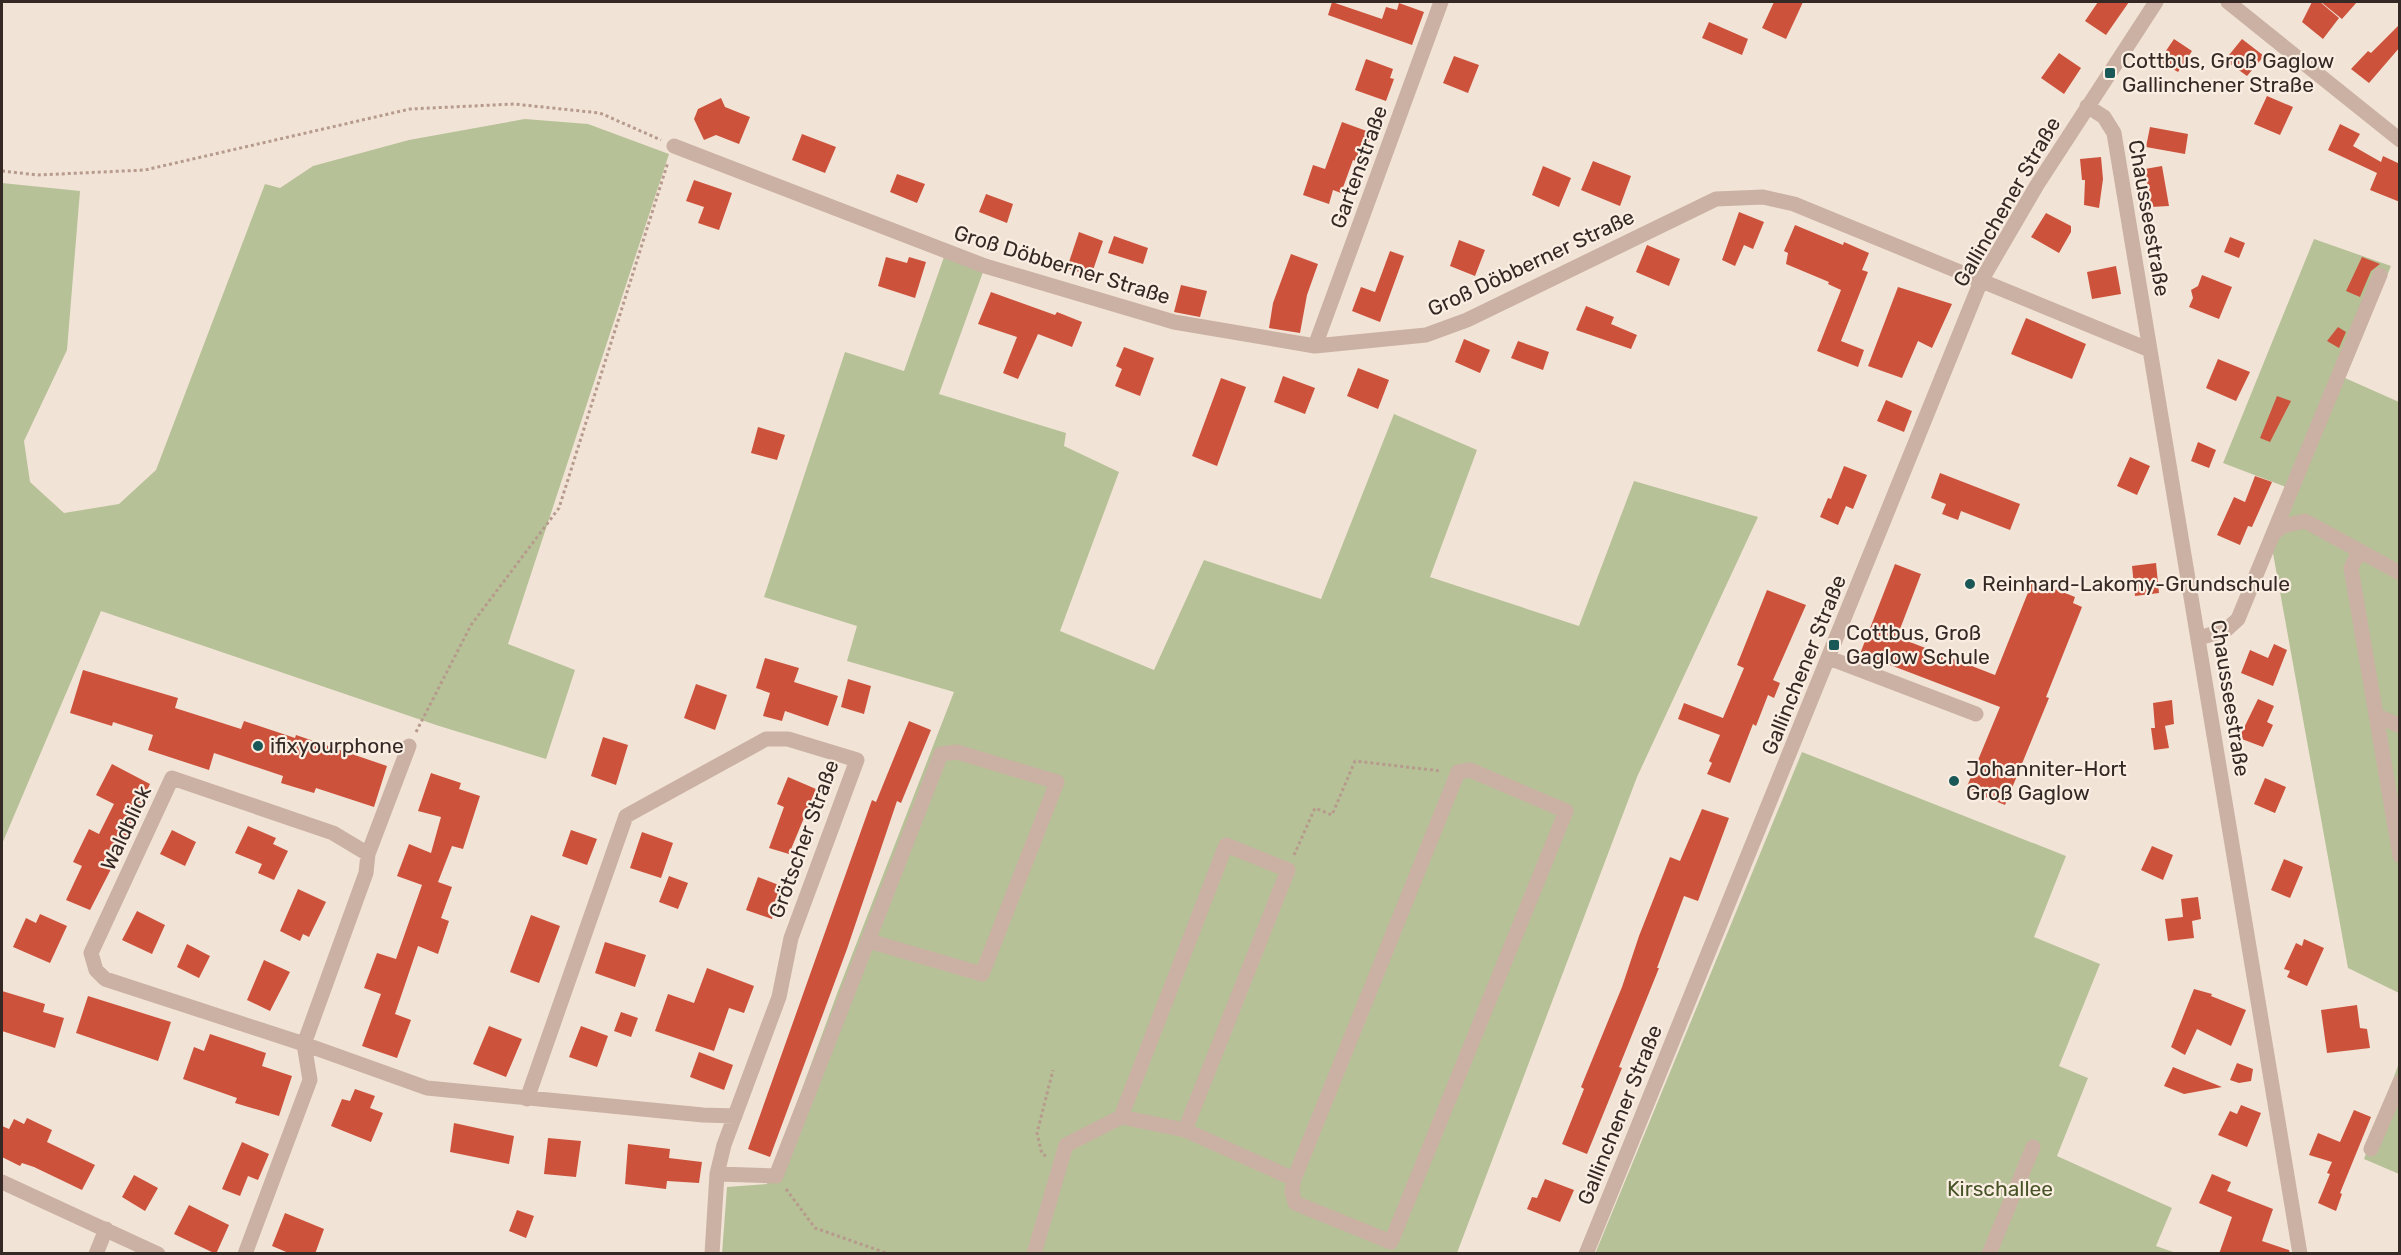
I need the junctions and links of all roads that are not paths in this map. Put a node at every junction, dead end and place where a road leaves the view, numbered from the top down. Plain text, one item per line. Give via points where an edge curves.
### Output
1 (1441, 2) edge
2 (2156, 2) edge
3 (2228, 2) edge
4 (2087, 106) junction
5 (2400, 140) edge
6 (674, 146) road end
7 (2380, 276) dead end
8 (1981, 281) junction
9 (1315, 346) junction
10 (2150, 350) junction
11 (2273, 534) junction
12 (2359, 551) junction
13 (2400, 573) edge
14 (2199, 638) junction
15 (1829, 658) junction
16 (1976, 714) dead end
17 (2376, 716) junction
18 (2400, 726) edge
19 (409, 746) road end
20 (368, 854) junction
21 (2400, 856) edge
22 (869, 941) junction
23 (304, 1044) junction
24 (2400, 1082) edge
25 (527, 1099) junction
26 (735, 1116) junction
27 (1121, 1117) junction
28 (1185, 1130) junction
29 (2033, 1147) dead end
30 (2371, 1149) dead end
31 (717, 1174) junction
32 (1294, 1179) junction
33 (2, 1182) edge
34 (106, 1229) junction
35 (96, 1254) edge
36 (158, 1254) edge
37 (245, 1254) edge
38 (712, 1254) edge
39 (1034, 1254) edge
40 (1586, 1254) edge
41 (1989, 1254) edge
42 (2300, 1254) edge

1 - 9 street, Gartenstraße
2 - 4 street
3 - 5 street
4 - 8 street, Gallinchener Straße
4 - 10 street, Chausseestraße via 2104,117 2114,133
6 - 9 street, Groß Döbberner Straße via 985,266 1174,322
7 - 11 street
8 - 9 street, Groß Döbberner Straße via 1794,204 1763,197 1716,200 1457,324 1426,334
8 - 10 street, Groß Döbberner Straße
8 - 15 street, Gallinchener Straße
10 - 14 street, Chausseestraße
11 - 12 street via 2283,526 2305,521
11 - 14 street via 2238,619 2226,630
12 - 13 street
12 - 17 street via 2350,568
14 - 42 street, Chausseestraße
15 - 16 street
15 - 40 street, Gallinchener Straße
17 - 18 street
17 - 21 street
19 - 20 street
20 - 23 street via 366,873
20 - 23 street, Waldblick via 333,833 172,778 91,953 96,970 105,979
22 - 22 street via 941,754 957,752 1057,782 982,974
22 - 31 street via 776,1176
23 - 25 street, Waldblick via 428,1088
23 - 37 street via 310,1080
24 - 30 street
25 - 26 street
25 - 26 street, Grötscher Straße via 626,816 766,738 788,739 857,760 791,938 779,997
26 - 31 street, Grötscher Straße
27 - 28 street
27 - 28 street via 1226,845 1288,870
27 - 39 street via 1066,1146
28 - 32 street
29 - 41 street
31 - 38 street, Grötscher Straße
32 - 32 street via 1295,1203 1391,1242 1566,811 1470,770 1458,772
33 - 34 street
34 - 35 street
34 - 36 street

